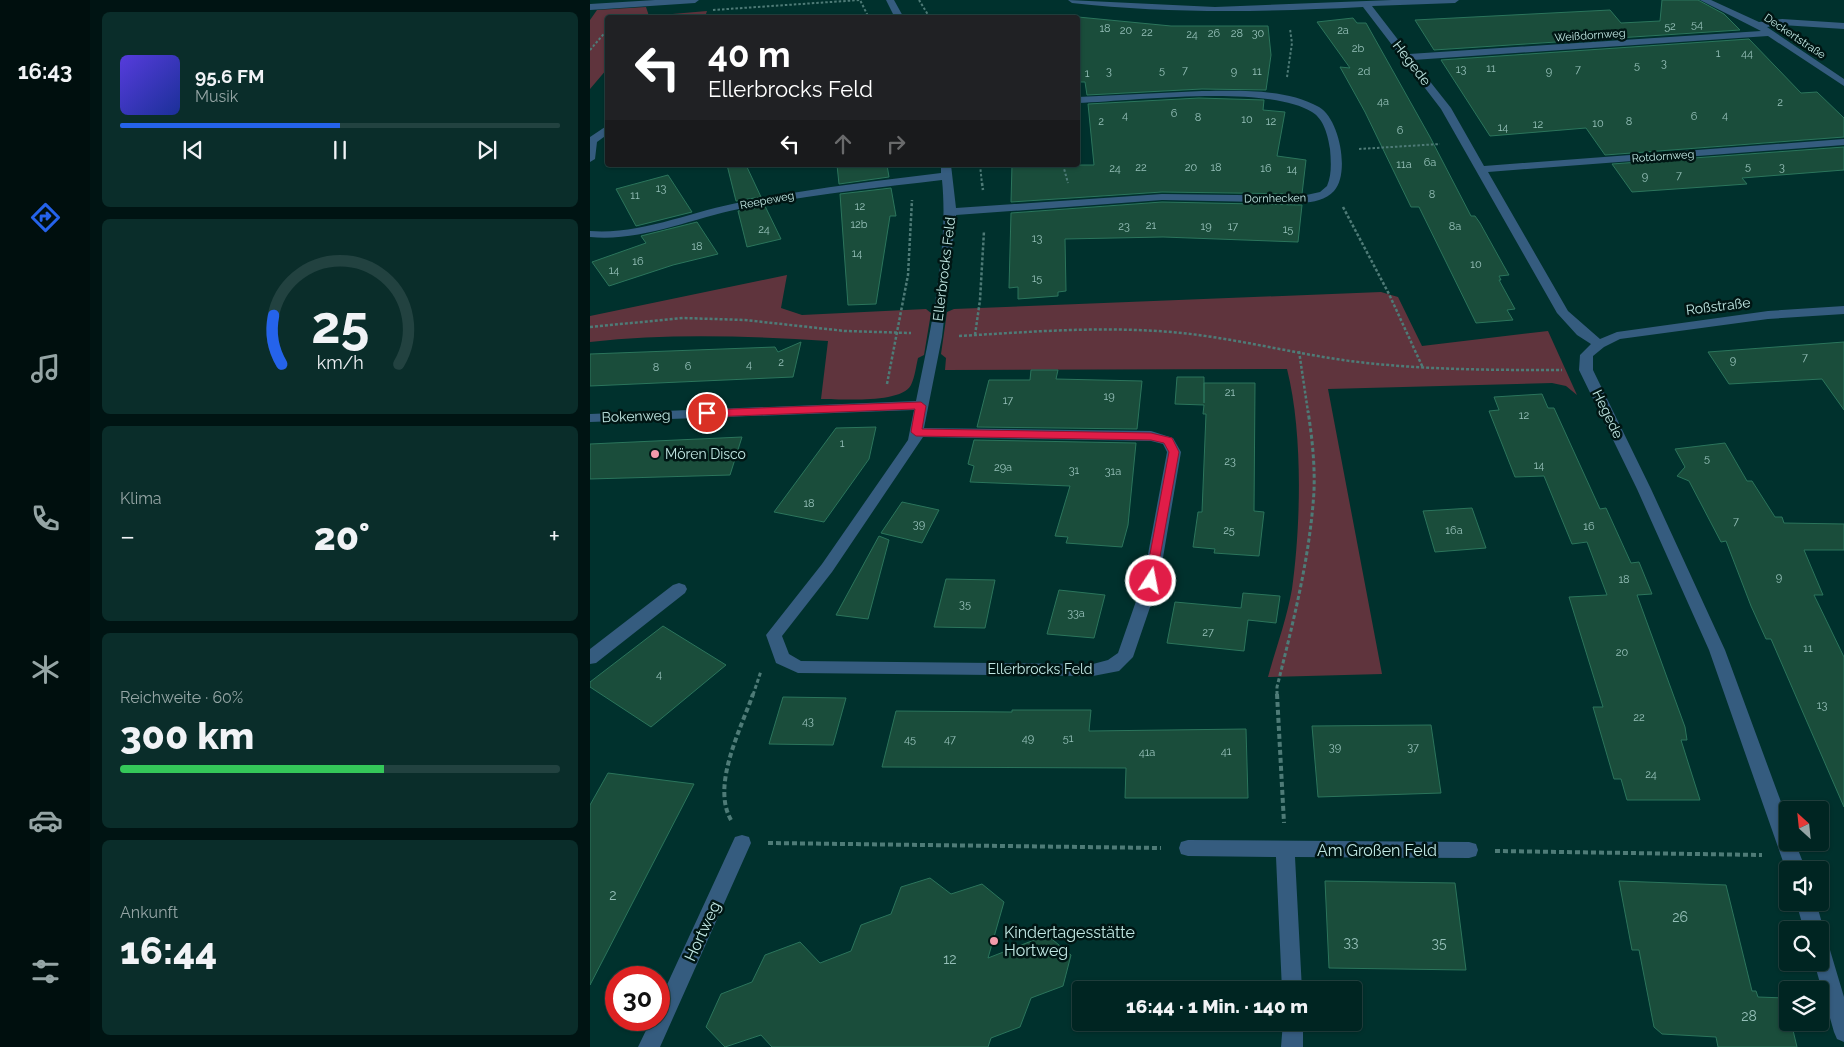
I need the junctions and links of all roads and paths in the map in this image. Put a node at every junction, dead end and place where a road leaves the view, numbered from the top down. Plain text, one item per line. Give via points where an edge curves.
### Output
1 (695, 0) edge
2 (890, 0) edge
3 (919, 0) edge
4 (1072, 0) edge
5 (1455, 0) edge
6 (1704, 0) edge
7 (1283, 4) edge
8 (1366, 5) junction
9 (590, 7) edge
10 (706, 10) dead end
11 (868, 15) edge
12 (898, 15) edge
13 (928, 15) edge
14 (1758, 24) junction
15 (1844, 26) edge
16 (605, 32) edge
17 (1772, 33) junction
18 (590, 50) edge
19 (1409, 57) junction
20 (1844, 83) edge
21 (1284, 98) junction
22 (1080, 100) edge
23 (605, 130) edge
24 (1466, 142) junction
25 (1844, 142) edge
26 (1336, 151) junction
27 (590, 159) edge
28 (980, 167) edge
29 (1482, 169) junction
30 (947, 170) edge
31 (910, 180) junction
32 (1324, 194) junction
33 (985, 209) junction
34 (951, 212) junction
35 (590, 234) edge
36 (1844, 310) edge
37 (590, 327) edge
38 (897, 331) junction
39 (975, 335) junction
40 (936, 337) junction
41 (1599, 344) junction
42 (1299, 351) junction
43 (1423, 368) junction
44 (1586, 370) junction
45 (921, 406) junction
46 (882, 407) junction
47 (590, 418) edge
48 (916, 432) junction
49 (679, 589) dead end
50 (774, 635) junction
51 (590, 658) edge
52 (742, 843) junction
53 (1188, 848) joint
54 (1285, 849) junction
55 (1469, 850) joint
56 (1793, 861) edge
57 (1779, 862) edge
58 (1826, 971) edge
59 (1292, 981) edge
60 (1293, 1031) edge
61 (1844, 1032) edge
62 (649, 1047) edge
63 (1292, 1047) edge

1 - 9 street
2 - 12 street
3 - 13 path
4 - 7 street via 1168,9
5 - 8 street
6 - 14 street, Deckertstraße
7 - 8 street
7 - 21 path via 1292,43
8 - 19 street, Hegede
10 - 11 path via 860,0
14 - 15 street via 1782,22
14 - 17 street, Deckertstraße
16 - 18 path
17 - 19 street, Weißdornweg
17 - 20 street, Deckertstraße
19 - 24 street, Hegede
21 - 22 street, Dornhecken via 1206,94
21 - 26 street, Dornhecken via 1317,110 1331,130
23 - 27 street via 592,141
24 - 26 path
24 - 29 street, Hegede
25 - 29 street, Rotdornweg
26 - 32 street, Dornhecken via 1336,179
28 - 33 path
29 - 41 street, Hegede via 1563,313
30 - 31 street, Reepeweg
30 - 34 street, Ellerbrocks Feld
31 - 35 street, Reepeweg via 780,198 621,234
31 - 38 path via 911,250
32 - 33 street, Dornhecken via 1296,200 1164,197
32 - 43 path via 1345,208
33 - 34 street, Dornhecken
33 - 39 path
34 - 40 street, Ellerbrocks Feld
36 - 41 street, Roßstraße via 1701,323 1617,336
37 - 38 path via 683,318 745,320 845,331
38 - 40 path
38 - 46 path
39 - 40 path
39 - 42 path via 1060,329 1124,330 1228,339
40 - 45 street, Ellerbrocks Feld
41 - 44 street via 1587,355
42 - 43 path via 1371,364
42 - 54 path via 1313,444 1314,491 1300,594 1277,688
43 - 44 path
44 - 56 street, Hegede via 1717,650
45 - 46 street, Bokenweg
45 - 48 street, Ellerbrocks Feld
46 - 47 street, Bokenweg
48 - 50 street, Ellerbrocks Feld via 915,440 827,568
48 - 50 street, Ellerbrocks Feld via 1151,436 1168,441 1174,452 1151,581 1125,657 1113,666 1093,670 798,667 782,658
49 - 51 street
50 - 52 path via 724,777 726,811
52 - 53 path
52 - 62 street, Hortweg
53 - 54 street, Am Großen Feld
54 - 55 street, Am Großen Feld
54 - 59 street
55 - 57 path
58 - 61 street
60 - 63 street

